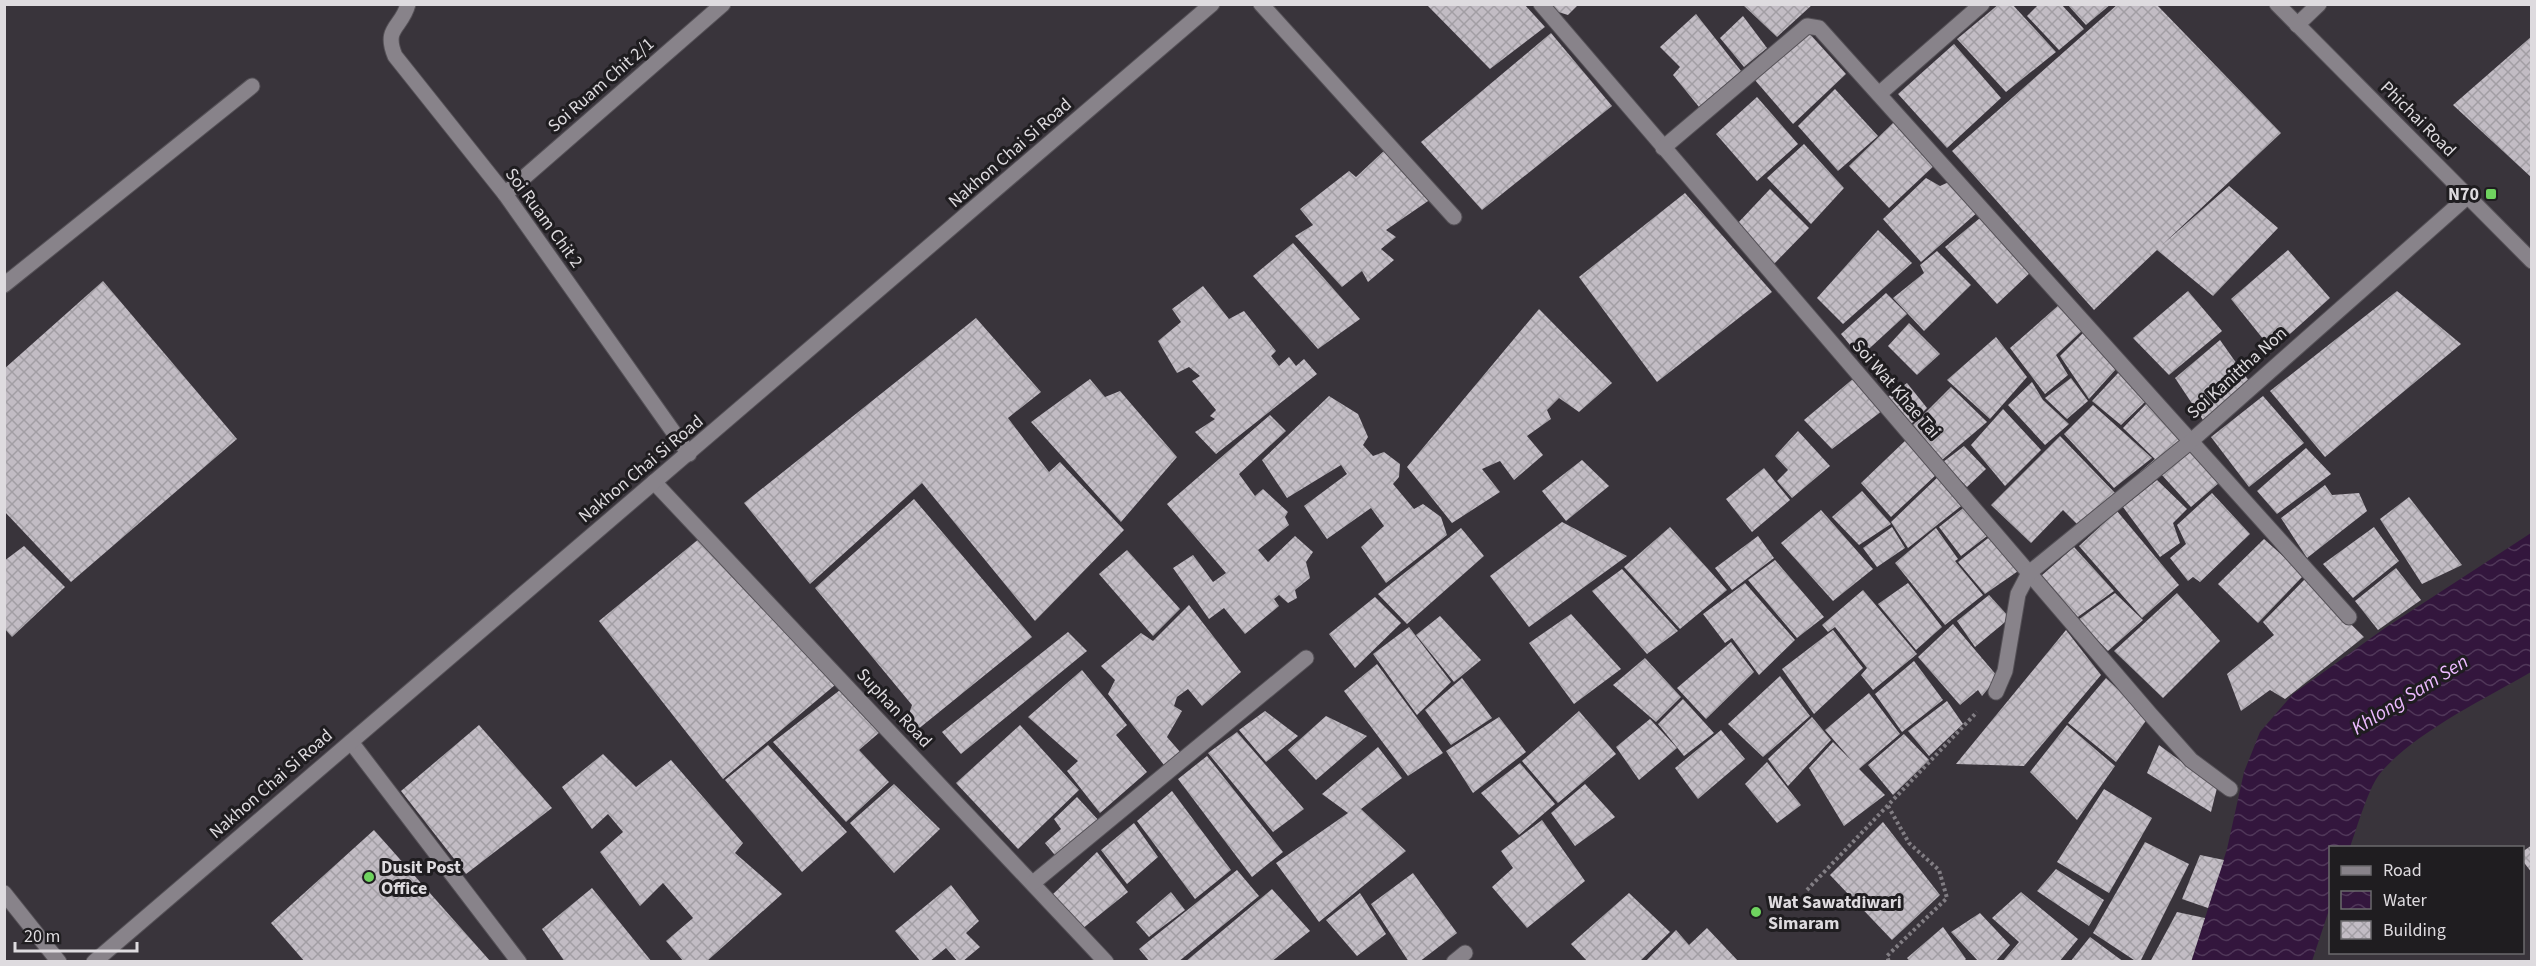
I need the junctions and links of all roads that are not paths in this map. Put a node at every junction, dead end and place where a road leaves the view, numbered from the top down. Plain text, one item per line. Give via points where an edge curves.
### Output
1 (408, 4) edge
2 (723, 4) edge
3 (1212, 4) edge
4 (1261, 4) edge
5 (1541, 4) edge
6 (1982, 4) edge
7 (2277, 4) edge
8 (2319, 4) edge
9 (2297, 25) junction
10 (252, 86) dead end
11 (1880, 94) junction
12 (1663, 148) junction
13 (505, 194) junction
14 (2467, 197) junction
15 (1454, 217) dead end
16 (2532, 261) edge
17 (4, 285) edge
18 (2190, 442) junction
19 (688, 454) junction
20 (654, 482) junction
21 (2029, 573) junction
22 (2349, 617) dead end
23 (1306, 658) dead end
24 (1996, 692) road end
25 (351, 742) junction
26 (2230, 789) dead end
27 (1032, 883) junction
28 (4, 893) edge
29 (1097, 959) edge
30 (59, 962) edge
31 (94, 962) edge
32 (519, 962) edge

1 - 13 street, Soi Ruam Chit 2 via 392,30 390,43 395,56
2 - 13 street, Soi Ruam Chit 2/1
3 - 19 street, Nakhon Chai Si Road
4 - 15 street
5 - 12 street, Soi Wat Khae Tai
6 - 11 street
7 - 9 street, Phichai Road
8 - 9 street
9 - 14 street, Phichai Road
10 - 17 street
11 - 12 street via 1819,28 1807,26
11 - 18 street
12 - 21 street, Soi Wat Khae Tai
13 - 19 street, Soi Ruam Chit 2
14 - 16 street, Phichai Road
14 - 18 street, Soi Kanittha Non
18 - 21 street, Soi Kanittha Non
18 - 22 street
19 - 20 street, Nakhon Chai Si Road
20 - 25 street, Nakhon Chai Si Road
20 - 27 street, Suphan Road
21 - 24 street via 2018,594 2005,671
21 - 26 street, Soi Wat Khae Tai via 2191,760
23 - 27 street
25 - 31 street, Nakhon Chai Si Road
25 - 32 street
27 - 29 street, Suphan Road
28 - 30 street

